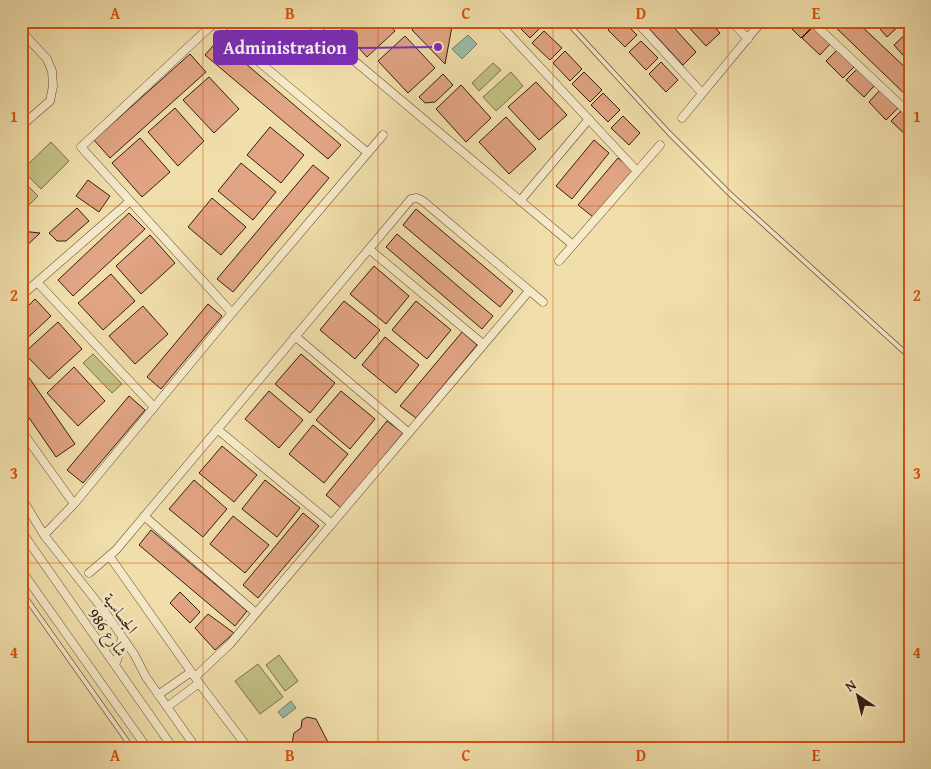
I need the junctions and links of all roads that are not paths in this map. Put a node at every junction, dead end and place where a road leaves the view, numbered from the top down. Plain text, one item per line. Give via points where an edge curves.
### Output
1 (307, 21) edge
2 (321, 21) edge
3 (566, 21) edge
4 (636, 21) edge
5 (731, 21) edge
6 (762, 21) edge
7 (811, 21) edge
8 (498, 22) edge
9 (211, 23) edge
10 (314, 28) junction
11 (21, 31) edge
12 (748, 38) junction
13 (702, 93) junction
14 (910, 114) edge
15 (682, 118) dead end
16 (589, 119) junction
17 (21, 126) edge
18 (383, 135) dead end
19 (660, 145) dead end
20 (368, 153) junction
21 (637, 171) junction
22 (520, 201) junction
23 (129, 202) junction
24 (573, 245) junction
25 (369, 249) junction
26 (558, 261) dead end
27 (37, 282) junction
28 (529, 291) junction
29 (21, 296) edge
30 (543, 302) dead end
31 (232, 313) junction
32 (296, 336) junction
33 (483, 344) junction
34 (910, 357) edge
35 (154, 407) junction
36 (217, 429) junction
37 (21, 430) edge
38 (409, 433) junction
39 (21, 496) edge
40 (74, 504) junction
41 (144, 516) junction
42 (332, 524) junction
43 (21, 531) edge
44 (44, 535) junction
45 (110, 557) junction
46 (21, 570) edge
47 (89, 573) dead end
48 (21, 591) edge
49 (256, 612) junction
50 (122, 637) junction
51 (115, 665) junction
52 (195, 678) junction
53 (158, 695) junction
54 (166, 706) junction
55 (132, 748) edge
56 (148, 748) edge
57 (173, 748) edge
58 (196, 748) edge
59 (248, 748) edge

1 - 10 street
2 - 10 street
3 - 34 lane via 669,134 730,194
4 - 13 street
5 - 12 street
6 - 12 street
7 - 14 street
8 - 16 street
9 - 20 street
9 - 23 street via 81,147
10 - 22 street
11 - 17 street via 47,59 53,86 50,101
12 - 13 street
13 - 15 street
16 - 21 street
16 - 22 street
18 - 20 street
19 - 21 street
20 - 31 street
21 - 24 street
22 - 24 street
23 - 27 street
23 - 31 street
24 - 26 street
25 - 28 street via 411,199 417,198
25 - 32 street
25 - 33 street
27 - 29 street
27 - 35 street
28 - 30 street
28 - 33 street
31 - 35 street
32 - 36 street
32 - 38 street
33 - 38 street
35 - 40 street
36 - 41 street
36 - 42 street
37 - 40 street
38 - 42 street
39 - 44 street, الجساسية
40 - 44 street
41 - 45 street
41 - 49 street
42 - 49 street
43 - 51 street, شارع 986
44 - 50 street, الجساسية
45 - 47 street
45 - 52 street
46 - 56 street
48 - 55 lane
49 - 52 street via 230,644
50 - 51 street
50 - 53 street, الجساسية
51 - 57 street, شارع 986
52 - 53 street
52 - 54 street
52 - 59 street
53 - 54 street, الجساسية
54 - 58 street, الجساسية

